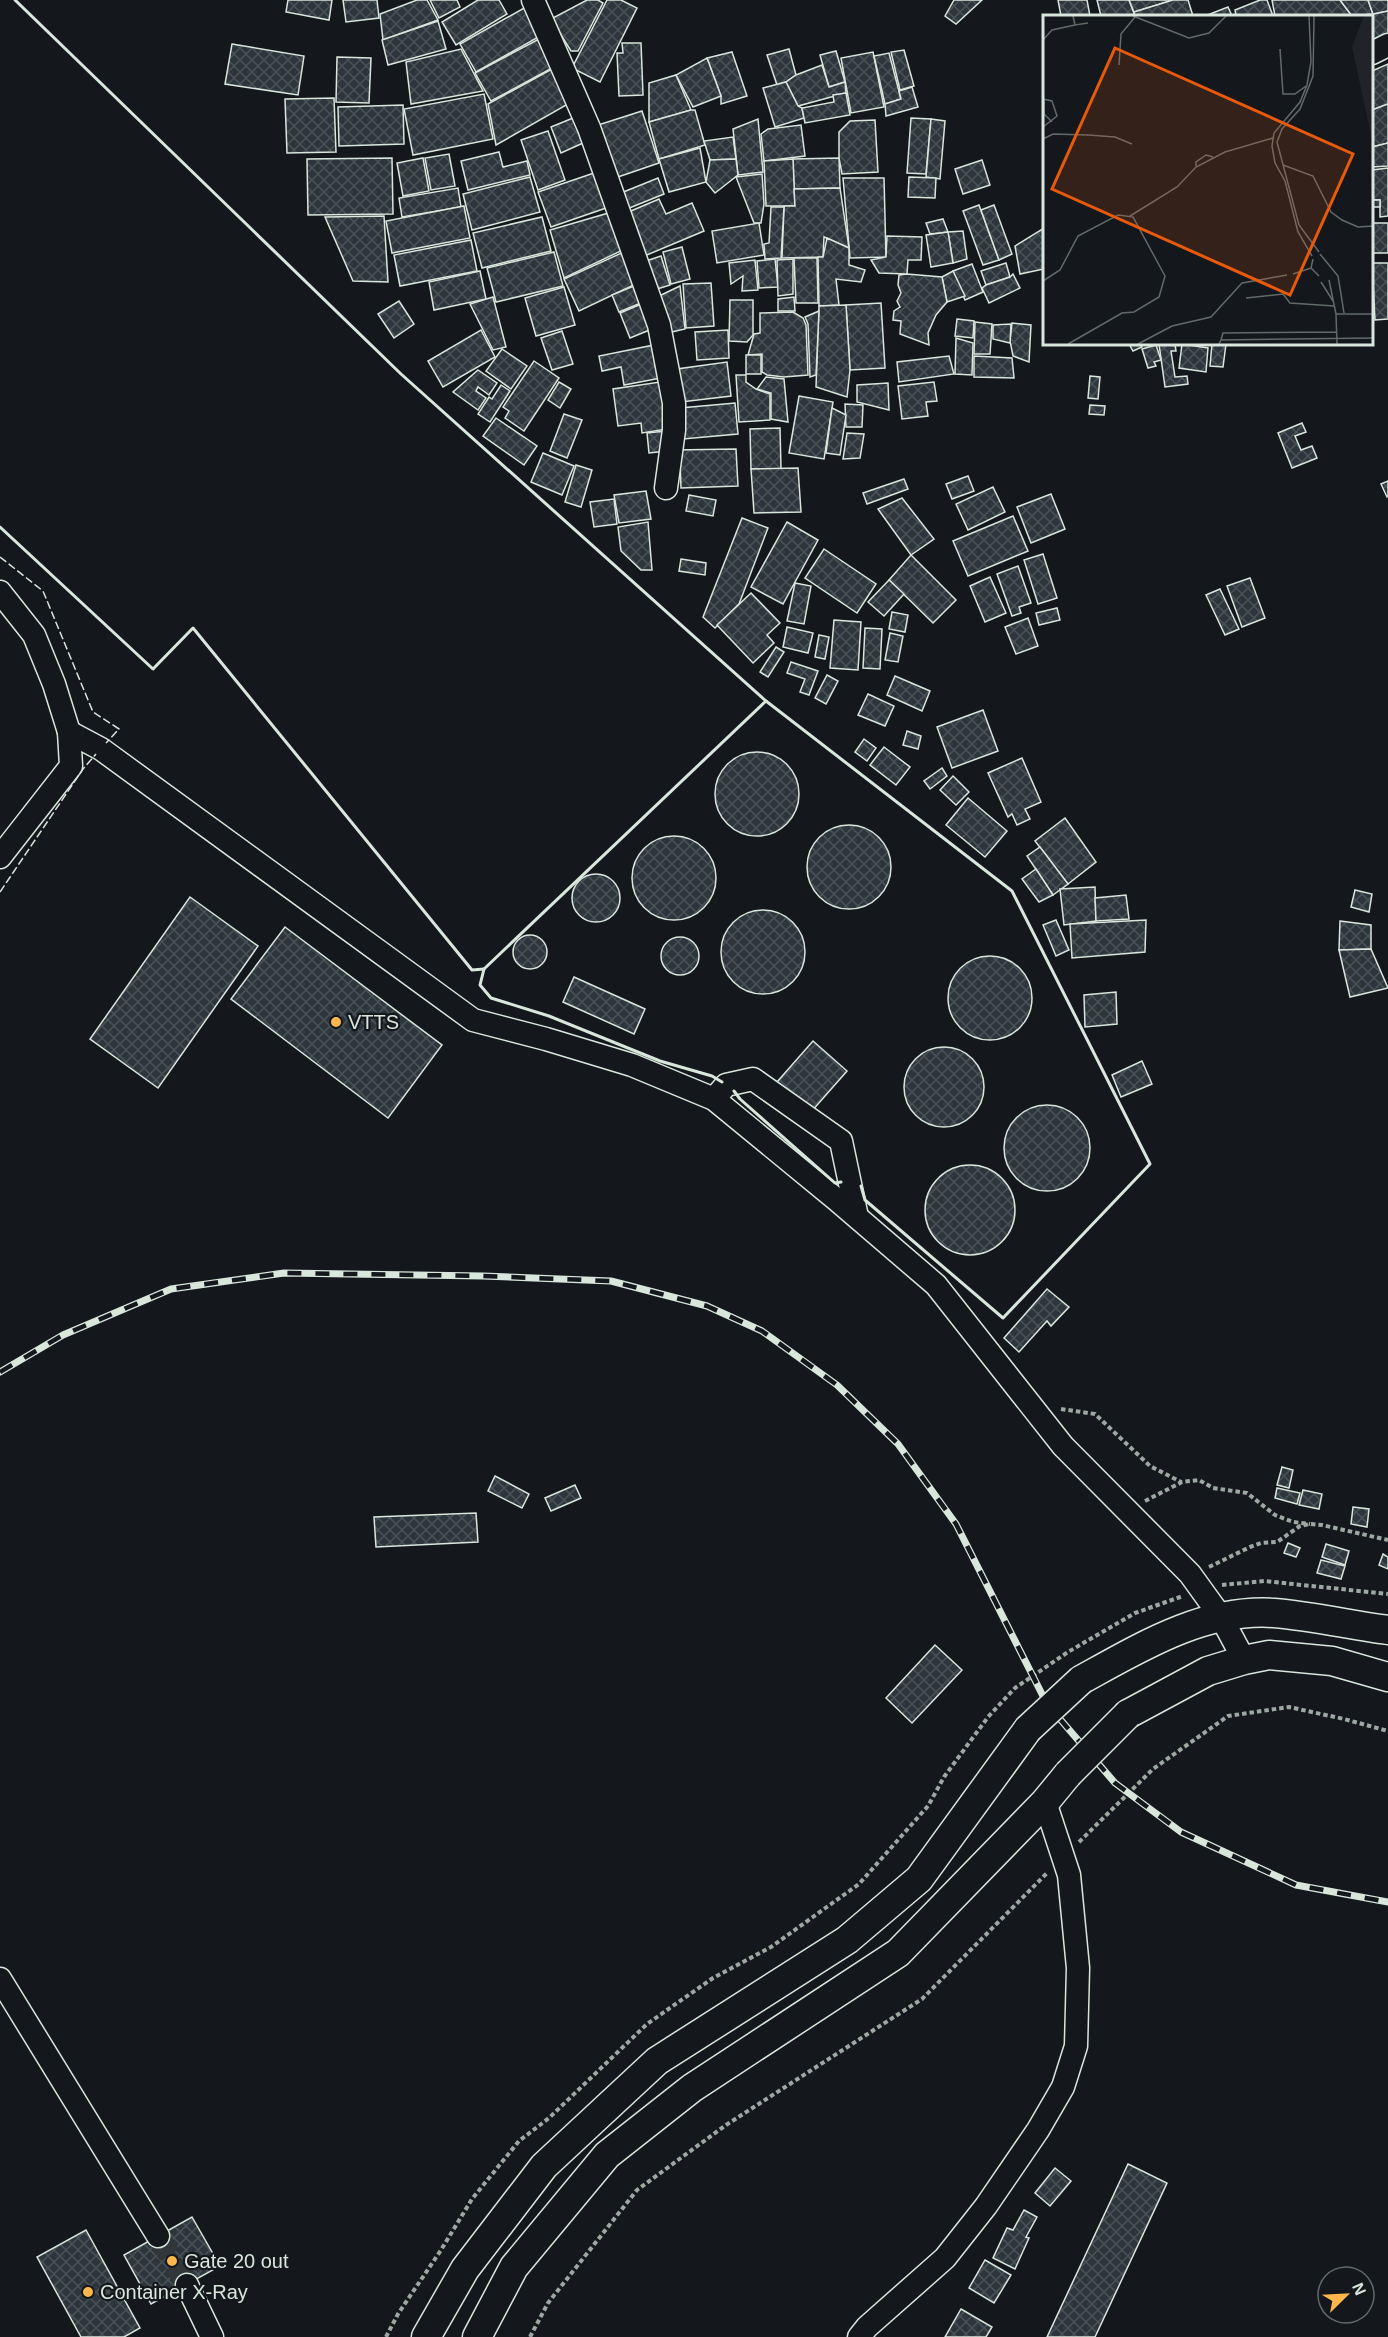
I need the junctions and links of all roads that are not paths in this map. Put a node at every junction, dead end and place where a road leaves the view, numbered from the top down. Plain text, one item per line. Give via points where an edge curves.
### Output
1 (533, 0) edge
2 (1388, 45) edge
3 (1373, 52) edge
4 (666, 488) dead end
5 (0, 592) edge
6 (69, 732) junction
7 (0, 857) edge
8 (714, 1099) junction
9 (857, 1217) junction
10 (1221, 1617) junction
11 (1388, 1630) edge
12 (1244, 1660) junction
13 (1388, 1677) edge
14 (1045, 1802) junction
15 (0, 1979) edge
16 (158, 2236) tunnel mouth
17 (187, 2285) tunnel mouth
18 (212, 2337) edge
19 (426, 2337) edge
20 (477, 2337) edge
21 (859, 2337) edge

1 - 4 street via 589,128 659,325 674,403
2 - 3 street
5 - 6 street via 34,635
6 - 7 street via 71,766
6 - 8 street via 101,749 473,1020 632,1065
8 - 9 street
8 - 9 street via 726,1085 753,1079 841,1141
9 - 10 street via 936,1285 1063,1446 1196,1582
10 - 11 main road via 1272,1613
10 - 12 street
10 - 19 main road, bridge via 1153,1640 1081,1680 1028,1729 919,1879 847,1940 657,2061 544,2166 465,2269
12 - 13 main road via 1269,1655 1332,1661
12 - 14 main road, bridge via 1208,1671 1128,1714
14 - 20 main road via 898,1953 692,2088 607,2155 514,2267
14 - 21 street via 1069,1875 1078,1968 1076,2046 1063,2087 986,2206 945,2258
15 - 16 street
17 - 18 street

